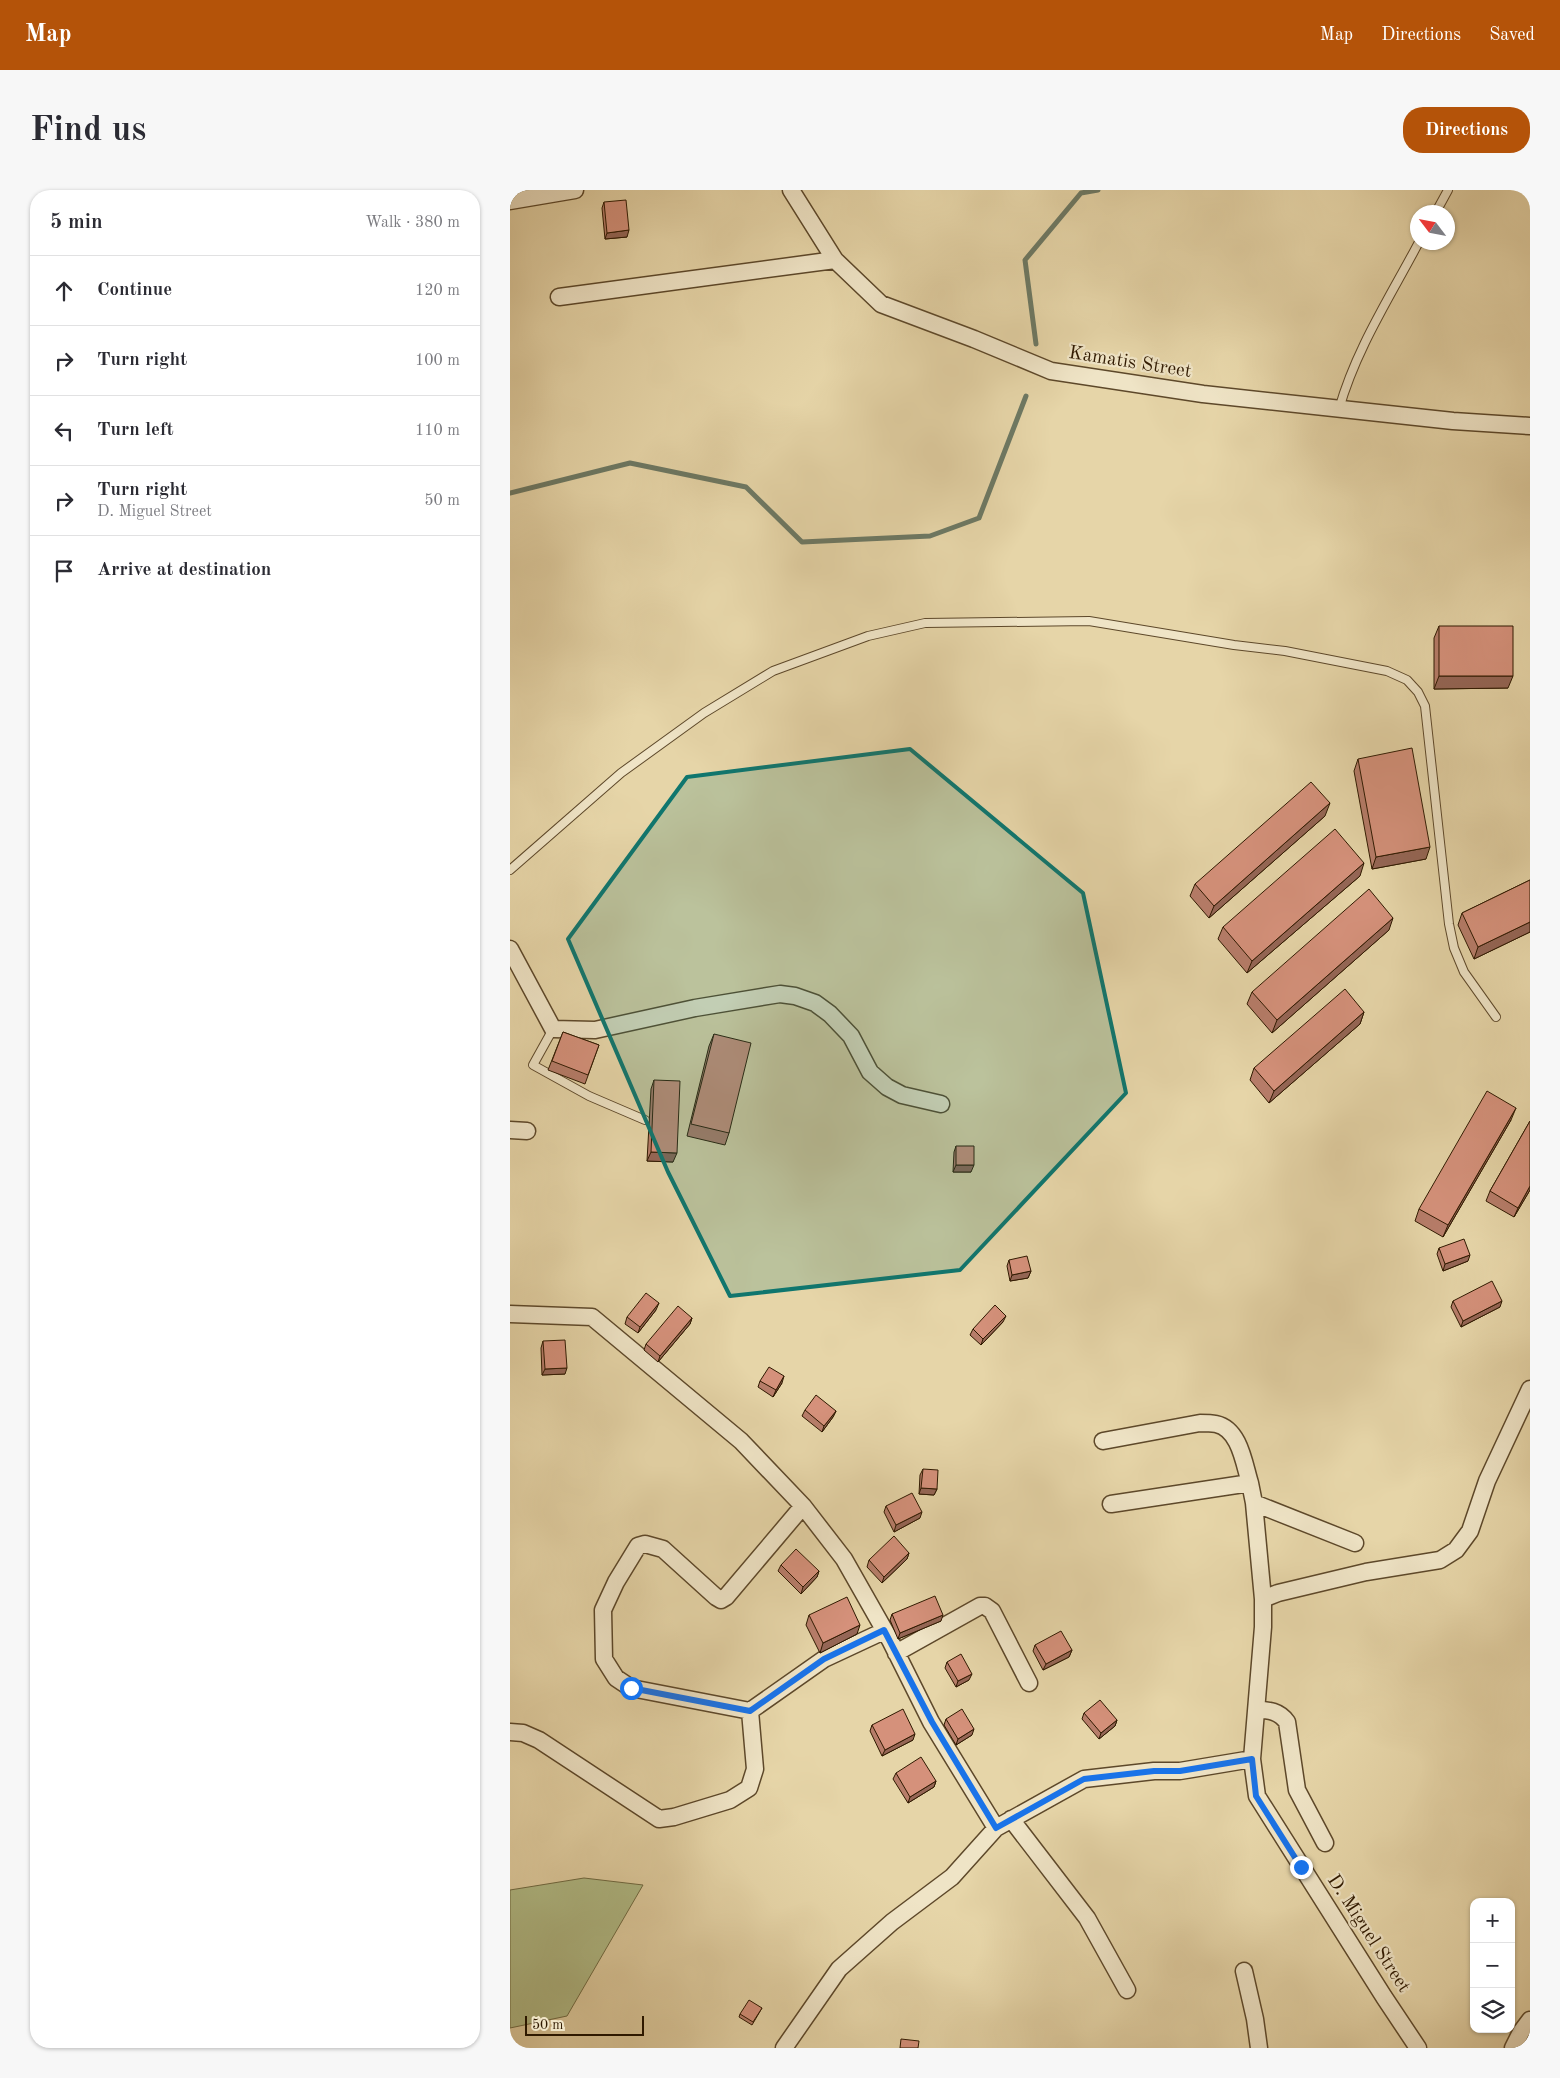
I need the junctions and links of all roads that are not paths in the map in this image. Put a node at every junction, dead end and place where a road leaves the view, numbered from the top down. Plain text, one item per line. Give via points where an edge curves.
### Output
1 (575, 190) edge
2 (792, 190) edge
3 (1448, 190) edge
4 (510, 201) edge
5 (1440, 205) edge
6 (1415, 250) edge
7 (835, 260) junction
8 (559, 297) dead end
9 (1339, 409) junction
10 (1530, 426) edge
11 (510, 870) edge
12 (510, 949) edge
13 (1496, 1017) dead end
14 (553, 1029) junction
15 (941, 1104) dead end
16 (645, 1120) dead end
17 (510, 1130) edge
18 (527, 1131) dead end
19 (510, 1314) edge
20 (1530, 1389) edge
21 (1103, 1441) dead end
22 (1250, 1483) junction
23 (1254, 1503) junction
24 (1111, 1504) dead end
25 (803, 1506) junction
26 (1355, 1542) dead end
27 (1264, 1599) junction
28 (884, 1630) junction
29 (896, 1654) junction
30 (1029, 1683) dead end
31 (1257, 1710) junction
32 (750, 1711) junction
33 (510, 1732) edge
34 (1252, 1759) junction
35 (1011, 1819) junction
36 (996, 1828) junction
37 (1325, 1843) dead end
38 (1244, 1971) dead end
39 (1127, 1990) dead end
40 (1530, 2020) edge
41 (784, 2048) edge
42 (1258, 2048) edge
43 (1418, 2048) edge
44 (1513, 2048) edge

1 - 4 street
2 - 7 street, Kamatis Street
3 - 5 lane
6 - 9 lane via 1359,354
7 - 8 street
7 - 9 street, Kamatis Street via 881,304 1051,371 1203,394
9 - 10 street, Kamatis Street
11 - 13 lane via 621,773 704,713 773,671 868,636 925,623 1089,621 1285,651 1387,671 1407,680 1425,706 1454,948 1464,972
12 - 14 street
14 - 15 street via 595,1030 705,1006 780,994 795,996 815,1003 830,1014 851,1036 870,1072 887,1087 902,1095
14 - 16 lane via 533,1065 589,1096
17 - 18 street
19 - 25 street via 592,1317 741,1441
20 - 27 street via 1487,1481 1470,1531 1456,1550 1440,1560 1366,1572
21 - 22 street, D. Miguel Street via 1200,1423 1216,1423 1235,1437
22 - 23 street, D. Miguel Street
22 - 24 street
23 - 26 street
23 - 27 street, D. Miguel Street
25 - 28 street via 844,1559
25 - 32 street via 721,1600 663,1549 645,1544 638,1546 603,1610 604,1659 616,1678 631,1688
27 - 31 street, D. Miguel Street
28 - 29 street
28 - 32 street via 824,1659
29 - 30 street via 985,1606 992,1611
29 - 36 street via 932,1722
31 - 34 street, D. Miguel Street
31 - 37 street via 1270,1710 1287,1722 1297,1790
32 - 33 street via 755,1769 749,1788 730,1800 674,1817 659,1818 539,1740 523,1732
34 - 35 street via 1180,1771 1084,1779
34 - 43 street, D. Miguel Street via 1256,1796
35 - 36 street
35 - 39 street via 1087,1918
36 - 41 street via 952,1877 892,1922 839,1969
38 - 42 street
40 - 44 street

